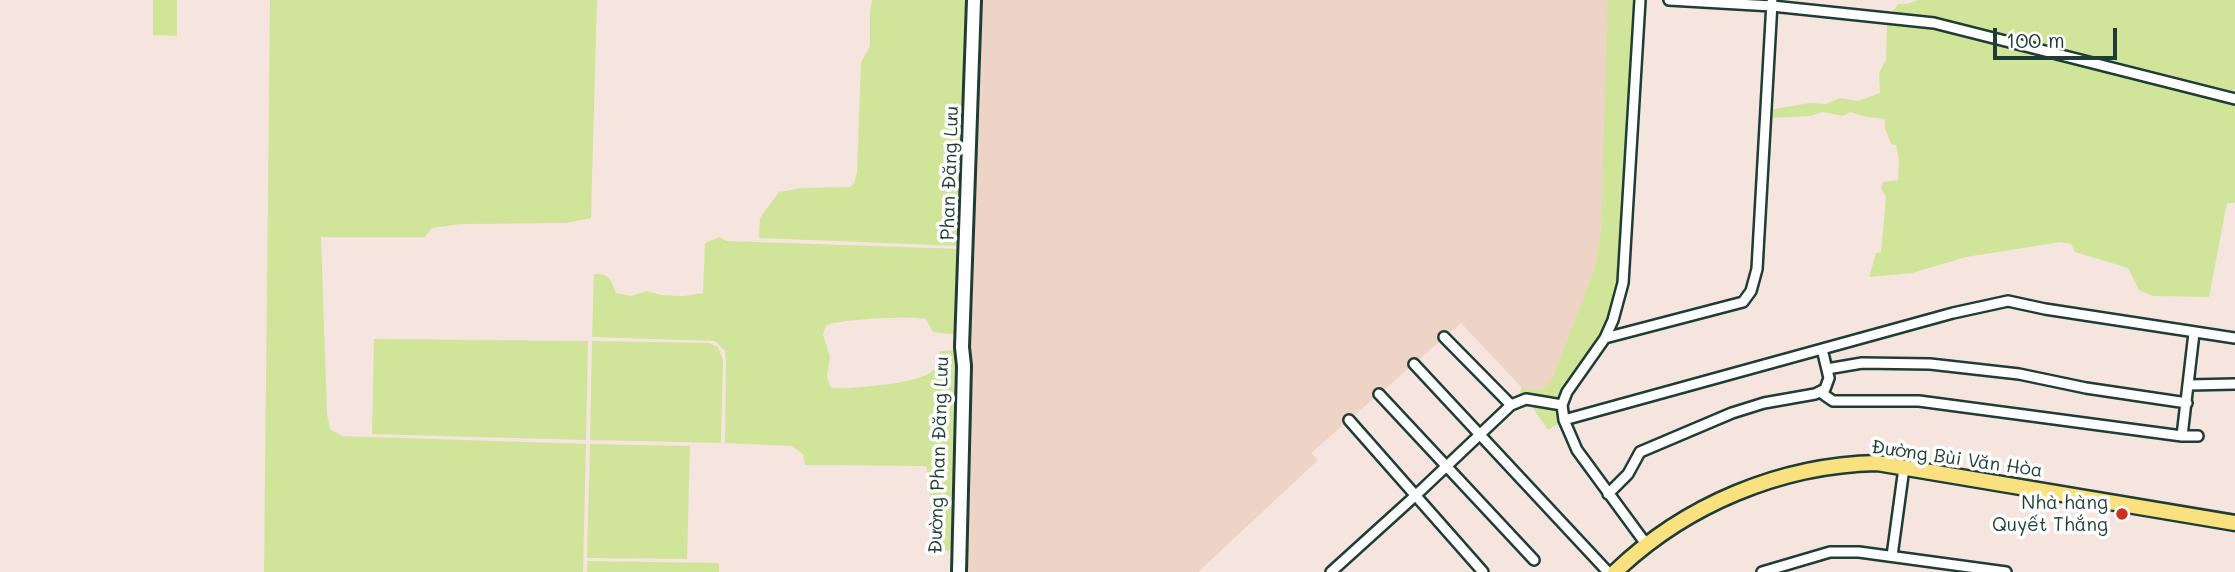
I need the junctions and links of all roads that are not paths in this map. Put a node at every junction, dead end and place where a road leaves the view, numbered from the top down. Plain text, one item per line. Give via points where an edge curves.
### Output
1 (974, 0) edge
2 (1640, 0) edge
3 (1669, 0) edge
4 (1772, 3) edge
5 (2235, 99) edge
6 (2194, 332) junction
7 (1444, 337) dead end
8 (1605, 338) junction
9 (2235, 338) edge
10 (962, 347) joint
11 (1822, 349) junction
12 (1414, 364) dead end
13 (1827, 369) junction
14 (2235, 384) edge
15 (2189, 385) junction
16 (1820, 392) junction
17 (1379, 394) dead end
18 (2187, 403) junction
19 (1511, 405) junction
20 (1562, 405) junction
21 (1349, 420) dead end
22 (1564, 421) junction
23 (1482, 434) junction
24 (2182, 436) junction
25 (2198, 436) dead end
26 (1447, 466) junction
27 (1904, 468) junction
28 (1608, 494) junction
29 (1415, 496) junction
30 (2235, 523) edge
31 (1646, 544) junction
32 (1892, 556) junction
33 (1534, 560) dead end
34 (957, 572) edge
35 (1331, 572) edge
36 (1483, 572) edge
37 (1614, 572) edge
38 (1762, 572) edge
39 (2006, 572) edge

1 - 10 street, Phan Đăng Lưu
2 - 8 street via 1623,283
3 - 4 street
4 - 5 street via 1934,23
4 - 8 street via 1757,269 1751,291 1743,302
6 - 9 street
6 - 11 street via 2008,300
6 - 15 street
7 - 19 street
8 - 20 street
10 - 34 street, Đường Phan Đăng Lưu
11 - 13 street
11 - 22 street
12 - 23 street
13 - 16 street via 1827,384
13 - 18 street via 1862,363 1930,364
14 - 15 street
15 - 18 street
16 - 24 street via 1833,401 1919,401
16 - 28 street via 1732,413 1640,452 1629,474
17 - 26 street
18 - 24 street
19 - 20 street via 1526,399
19 - 23 street
20 - 22 street
21 - 29 street
22 - 28 street via 1577,450
23 - 26 street
23 - 37 street
24 - 25 street
26 - 29 street
26 - 33 street
27 - 30 main road, Đường Bùi Văn Hòa
27 - 31 main road, Đường Bùi Văn Hòa via 1849,464 1797,473 1706,506
27 - 32 street
28 - 31 street
29 - 35 street
29 - 36 street
31 - 37 main road, Đường Bùi Văn Hòa
32 - 38 street via 1830,552
32 - 39 street

